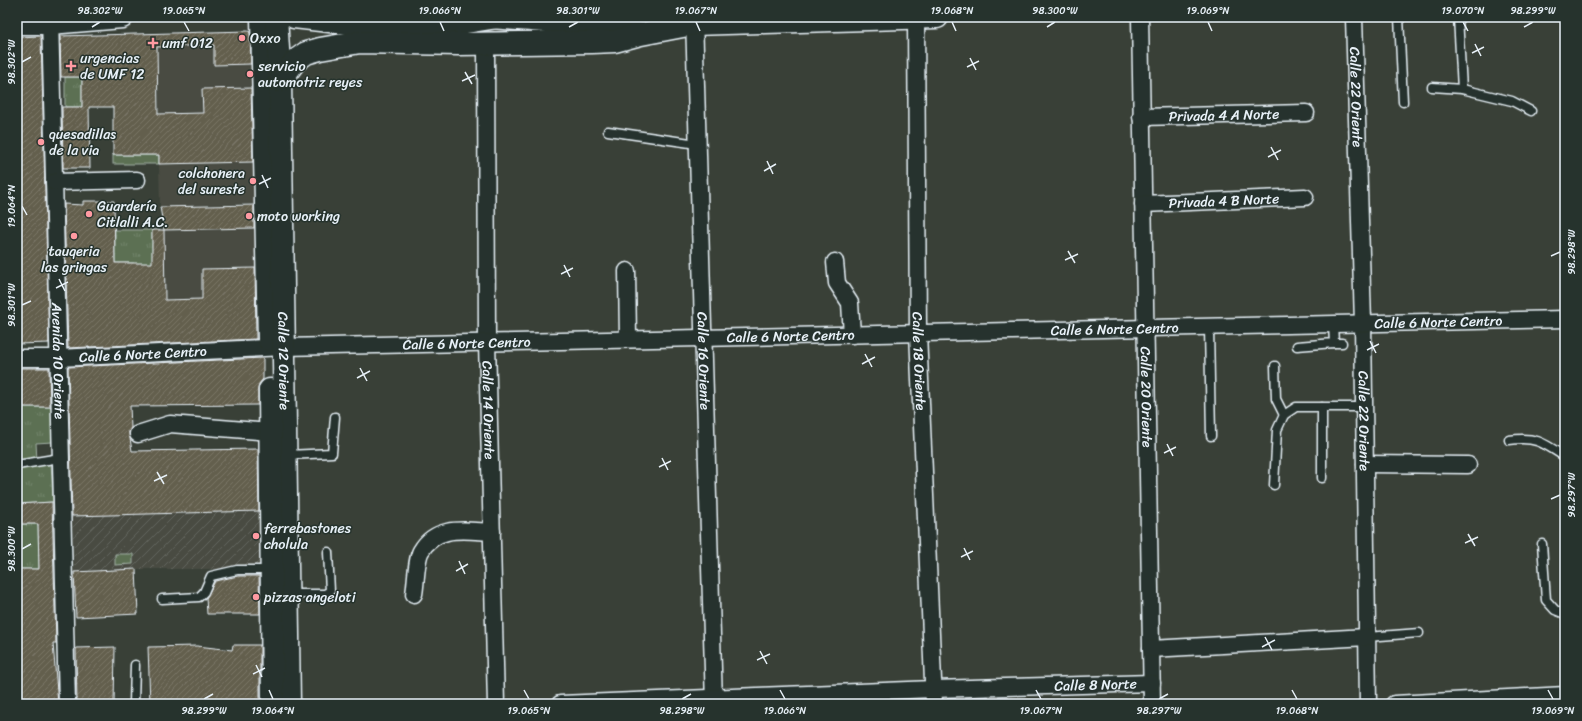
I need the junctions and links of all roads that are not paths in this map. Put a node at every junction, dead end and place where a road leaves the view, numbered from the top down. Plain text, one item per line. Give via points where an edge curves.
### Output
1 (122, 17) edge
2 (262, 17) edge
3 (276, 17) edge
4 (294, 17) edge
5 (489, 17) edge
6 (497, 17) edge
7 (937, 17) edge
8 (1140, 17) edge
9 (1354, 17) edge
10 (1399, 17) edge
11 (1458, 17) edge
12 (493, 18) edge
13 (916, 18) edge
14 (50, 20) edge
15 (694, 21) edge
16 (17, 23) edge
17 (641, 34) junction
18 (486, 44) junction
19 (280, 81) junction
20 (1432, 87) dead end
21 (1462, 89) junction
22 (1403, 102) dead end
23 (1531, 111) dead end
24 (1306, 113) dead end
25 (1141, 117) junction
26 (608, 131) dead end
27 (697, 144) junction
28 (137, 180) dead end
29 (54, 182) junction
30 (1305, 197) dead end
31 (1143, 204) junction
32 (835, 262) dead end
33 (627, 271) dead end
34 (1565, 319) edge
35 (1363, 323) junction
36 (1334, 324) junction
37 (1209, 327) junction
38 (1145, 328) junction
39 (918, 333) junction
40 (852, 335) junction
41 (704, 338) junction
42 (628, 339) junction
43 (487, 342) junction
44 (1297, 346) dead end
45 (277, 347) junction
46 (17, 358) edge
47 (58, 358) junction
48 (1275, 366) dead end
49 (1322, 407) junction
50 (1364, 407) junction
51 (1284, 415) junction
52 (335, 417) dead end
53 (270, 432) junction
54 (138, 434) dead end
55 (1211, 436) dead end
56 (1509, 440) dead end
57 (286, 455) junction
58 (1565, 457) edge
59 (60, 458) junction
60 (17, 464) edge
61 (1365, 464) junction
62 (1468, 465) dead end
63 (1322, 478) dead end
64 (1274, 485) dead end
65 (492, 532) junction
66 (1542, 544) dead end
67 (328, 552) dead end
68 (272, 570) junction
69 (288, 594) junction
70 (414, 594) dead end
71 (162, 599) dead end
72 (1565, 614) edge
73 (1419, 633) dead end
74 (1367, 637) junction
75 (1151, 649) junction
76 (135, 665) dead end
77 (1152, 683) junction
78 (1565, 695) edge
79 (934, 697) edge
80 (714, 701) edge
81 (68, 704) edge
82 (134, 704) edge
83 (273, 704) edge
84 (289, 704) edge
85 (496, 704) edge
86 (560, 704) edge
87 (1152, 704) edge
88 (1368, 704) edge
89 (1394, 704) edge

1 - 14 main road
2 - 45 main road, Calle 12 Oriente
3 - 19 main road, Calle 12 Oriente
4 - 12 main road via 391,28 448,25
5 - 12 main road
6 - 12 main road
7 - 13 main road
8 - 25 street, Calle 20 Oriente
9 - 35 street, Calle 22 Oriente
10 - 22 lane
11 - 21 lane
12 - 17 main road via 604,25
13 - 15 main road
13 - 39 street, Calle 18 Oriente
14 - 16 main road
14 - 29 street, Avenida 10 Oriente
15 - 17 main road
15 - 27 street, Calle 16 Oriente
17 - 18 main road via 615,41
18 - 19 main road via 360,42 332,46 299,57
18 - 43 street, Calle 14 Oriente
19 - 45 main road, Calle 12 Oriente
20 - 21 lane
21 - 23 lane via 1512,102
24 - 25 street, Privada 4 A Norte
25 - 31 street, Calle 20 Oriente
26 - 27 lane
27 - 41 street, Calle 16 Oriente
28 - 29 street
29 - 47 street, Avenida 10 Oriente
30 - 31 street, Privada 4 B Norte
31 - 38 street, Calle 20 Oriente
32 - 40 street via 837,283 850,303
33 - 42 street
34 - 35 street, Calle 6 Norte Centro
35 - 36 street, Calle 6 Norte Centro
35 - 50 street, Calle 22 Oriente
36 - 37 street, Calle 6 Norte Centro
36 - 44 lane via 1338,343
37 - 38 street, Calle 6 Norte Centro
37 - 55 lane
38 - 39 street, Calle 6 Norte Centro
38 - 75 street, Calle 20 Oriente
39 - 40 street, Calle 6 Norte Centro
39 - 79 street, Calle 18 Oriente
40 - 41 street, Calle 6 Norte Centro
41 - 42 street, Calle 6 Norte Centro
41 - 80 street, Calle 16 Oriente
42 - 43 street, Calle 6 Norte Centro
43 - 45 street, Calle 6 Norte Centro
43 - 65 street, Calle 14 Oriente
45 - 47 street, Calle 6 Norte Centro
45 - 53 main road, Calle 12 Oriente
45 - 57 main road, Calle 12 Oriente
46 - 47 street, Calle 6 Norte Centro
47 - 59 street, Avenida 10 Oriente
48 - 51 lane via 1276,399
49 - 50 lane
49 - 51 lane via 1296,407
49 - 63 lane
50 - 61 street, Calle 22 Oriente
51 - 64 lane via 1276,430
52 - 57 lane via 332,453
53 - 54 street via 170,424
53 - 68 main road, Calle 12 Oriente
56 - 58 lane via 1527,437 1541,442
57 - 69 main road, Calle 12 Oriente
59 - 60 lane
59 - 81 street, Avenida 10 Oriente
61 - 62 street
61 - 74 street, Calle 22 Oriente
65 - 70 street via 454,531 437,534 421,552
65 - 85 street, Calle 14 Oriente
66 - 72 lane via 1546,600 1555,610
67 - 69 lane via 330,590 325,594
68 - 71 lane via 237,570 211,576 199,597
68 - 83 main road, Calle 12 Oriente
69 - 84 main road, Calle 12 Oriente
73 - 74 lane
74 - 75 street
74 - 88 street, Calle 22 Oriente
75 - 77 street, Calle 20 Oriente
76 - 82 lane
77 - 79 street, Calle 8 Norte
77 - 87 street, Calle 20 Oriente
78 - 89 street
79 - 80 street, Calle 8 Norte
80 - 86 street, Calle 8 Norte

